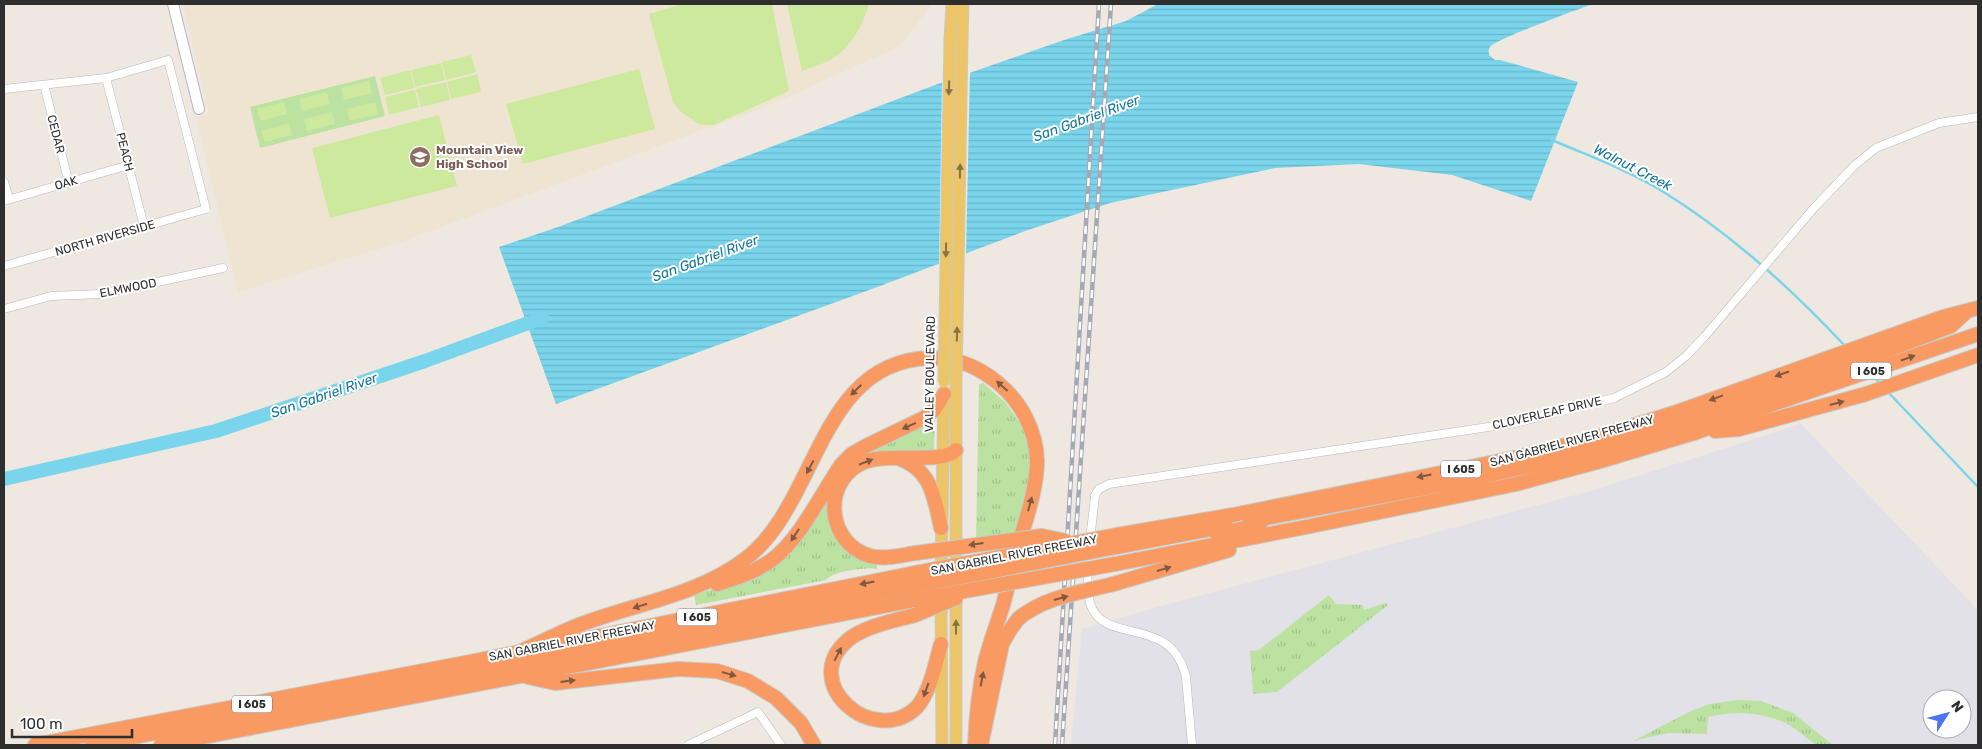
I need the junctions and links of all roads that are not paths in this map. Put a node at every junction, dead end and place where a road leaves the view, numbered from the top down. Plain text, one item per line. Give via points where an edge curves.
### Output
1 (173, 4) edge
2 (952, 4) edge
3 (963, 4) edge
4 (106, 78) junction
5 (44, 85) junction
6 (4, 89) edge
7 (199, 109) dead end
8 (1978, 117) edge
9 (129, 165) junction
10 (4, 182) edge
11 (68, 183) junction
12 (6, 200) edge
13 (144, 226) junction
14 (4, 266) edge
15 (223, 268) dead end
16 (4, 309) edge
17 (1972, 310) edge
18 (1978, 334) edge
19 (1977, 355) edge
20 (944, 388) junction
21 (1771, 394) junction
22 (1697, 432) junction
23 (956, 450) junction
24 (895, 457) junction
25 (942, 457) junction
26 (940, 528) junction
27 (1306, 528) junction
28 (1074, 543) junction
29 (1116, 550) junction
30 (989, 585) junction
31 (915, 588) junction
32 (668, 597) junction
33 (941, 644) junction
34 (520, 652) junction
35 (477, 673) junction
36 (520, 676) junction
37 (35, 745) edge
38 (92, 745) edge
39 (120, 745) edge
40 (160, 745) edge
41 (688, 745) edge
42 (781, 745) edge
43 (814, 745) edge
44 (942, 745) edge
45 (956, 745) edge
46 (975, 745) edge
47 (981, 745) edge
48 (1192, 745) edge

1 - 7 street
2 -> 20 main road, VALLEY BOULEVARD, bridge
23 -> 3 main road, bridge
4 - 5 street
4 - 9 street, PEACH
4 - 13 street, NORTH RIVERSIDE via 168,60 206,209
5 - 6 street
5 - 11 street, CEDAR
8 - 48 street, CLOVERLEAF DRIVE via 1939,123 1876,148 1814,208 1686,356 1666,372 1614,398 1515,422 1109,484 1099,489 1095,495 1087,582 1090,604 1107,624 1151,635 1174,652 1186,677
9 - 11 street, OAK
9 - 13 street, PEACH
10 - 12 street
11 - 12 street, OAK
13 - 14 street, NORTH RIVERSIDE
15 - 16 street, ELMWOOD via 101,294 51,296
17 -> 21 highway, SAN GABRIEL RIVER FREEWAY / I 605
21 -> 18 highway, SAN GABRIEL RIVER FREEWAY / I 605
22 -> 19 highway via 1739,429 1908,381
20 - 25 main road, VALLEY BOULEVARD
20 -> 32 highway via 934,410 924,418 852,454 841,465 790,542 773,559 743,576
21 - 22 highway, SAN GABRIEL RIVER FREEWAY / I 605
21 -> 29 highway, SAN GABRIEL RIVER FREEWAY / I 605 via 1674,413 1510,459 1232,515
21 - 29 highway via 1644,440 1518,474
22 - 27 highway, SAN GABRIEL RIVER FREEWAY / I 605 via 1516,484
23 - 25 highway via 950,456
45 -> 23 main road
24 - 25 highway
24 - 26 highway via 913,464 929,483
28 -> 24 highway, bridge via 1042,536 885,557 860,552 846,540 835,520 837,489 850,470 869,460
25 - 26 main road, VALLEY BOULEVARD
26 - 33 main road, VALLEY BOULEVARD
27 - 29 highway, SAN GABRIEL RIVER FREEWAY / I 605
47 -> 27 highway, bridge via 1000,651 1018,619 1034,608
28 - 29 highway, SAN GABRIEL RIVER FREEWAY / I 605, bridge
28 - 31 highway, SAN GABRIEL RIVER FREEWAY / I 605, bridge
29 - 30 highway, SAN GABRIEL RIVER FREEWAY / I 605, bridge
29 - 31 highway, bridge
30 - 31 highway, SAN GABRIEL RIVER FREEWAY / I 605, bridge
33 -> 30 highway, bridge via 922,700 908,716 889,725 873,725 855,718 838,702 832,684 833,664 848,640 865,630
31 -> 34 highway, SAN GABRIEL RIVER FREEWAY / I 605
31 - 35 highway
31 - 36 highway, SAN GABRIEL RIVER FREEWAY / I 605
32 -> 34 highway via 578,625
46 -> 32 highway via 986,660 1032,495 1037,460 1033,435 1018,404 1000,384 980,370 948,359 922,358 896,364 869,378 840,410 791,503 759,548 721,575
33 - 44 main road, VALLEY BOULEVARD
34 - 35 highway, SAN GABRIEL RIVER FREEWAY / I 605
35 - 36 highway, SAN GABRIEL RIVER FREEWAY / I 605
35 - 37 highway, SAN GABRIEL RIVER FREEWAY / I 605
35 - 38 highway
35 - 39 highway
35 - 40 highway, SAN GABRIEL RIVER FREEWAY / I 605
36 -> 43 highway via 554,683 684,668 725,673 754,684 776,698 801,724
41 - 42 street via 758,712

